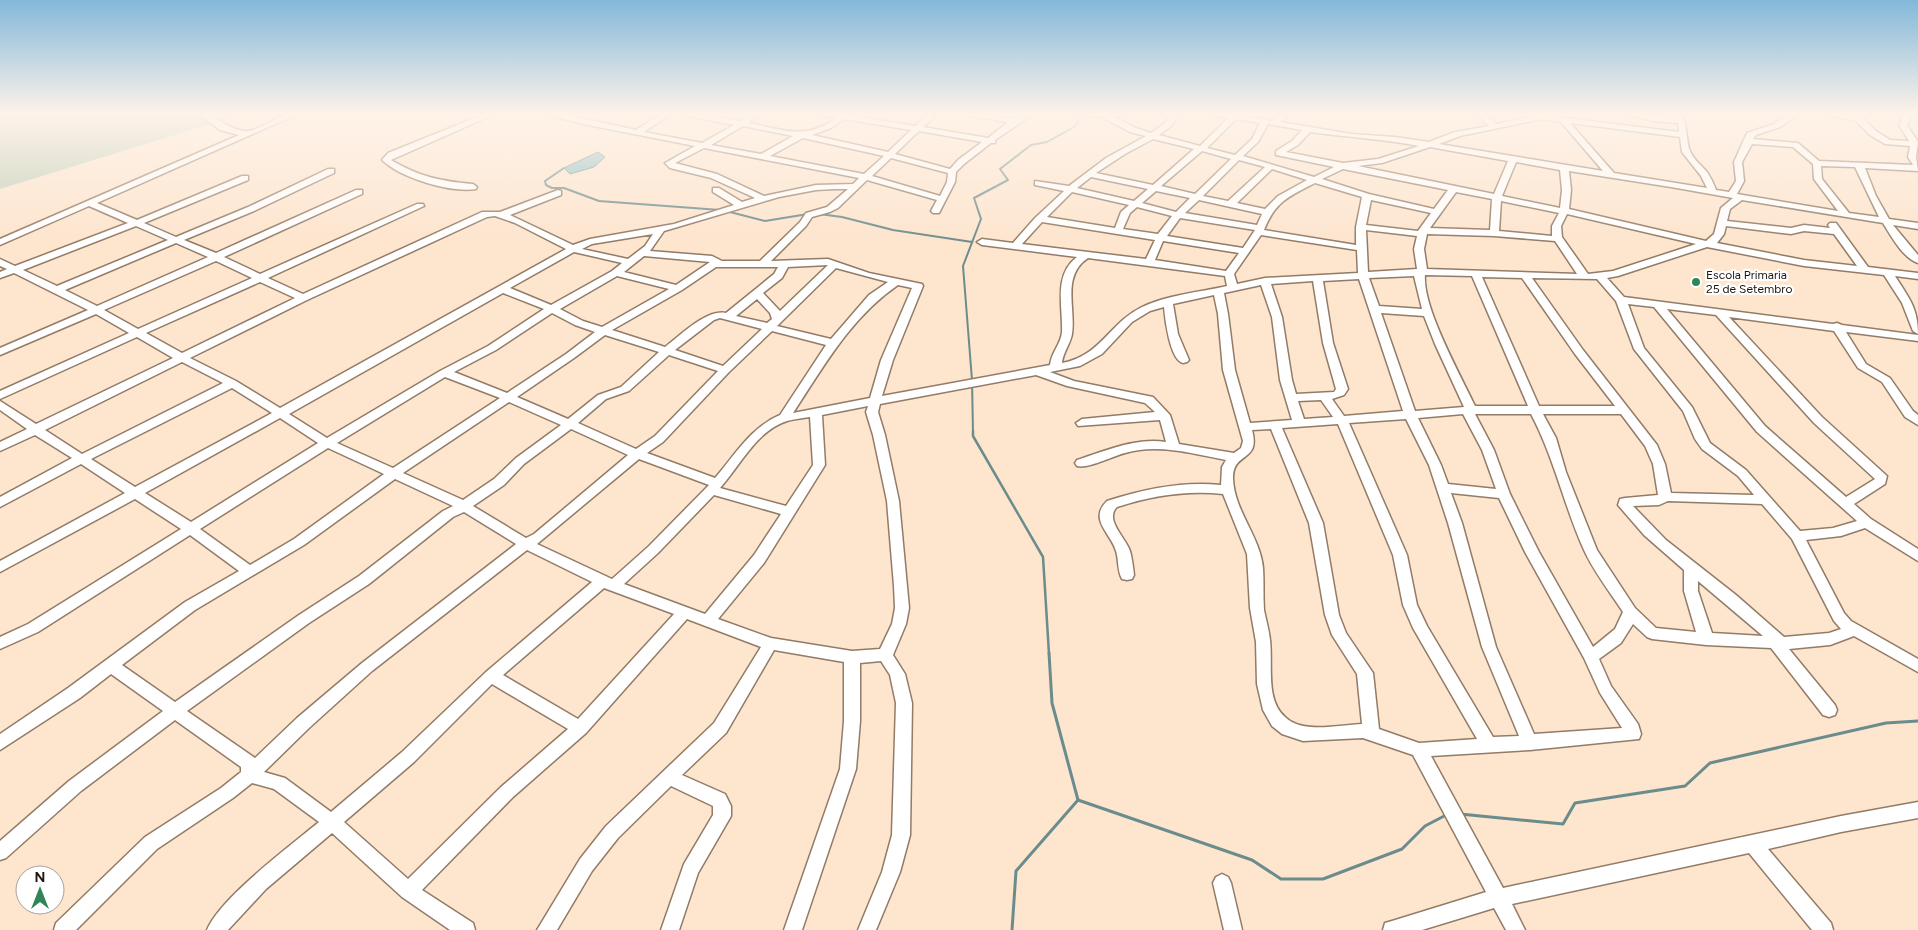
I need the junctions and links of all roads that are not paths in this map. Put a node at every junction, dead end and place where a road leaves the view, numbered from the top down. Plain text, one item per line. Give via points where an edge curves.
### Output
1 (194, 156) edge
2 (390, 156) edge
3 (681, 156) edge
4 (754, 156) edge
5 (764, 156) edge
6 (887, 156) edge
7 (894, 156) edge
8 (969, 156) edge
9 (1115, 156) edge
10 (1190, 156) edge
11 (1231, 156) edge
12 (1299, 156) edge
13 (1391, 156) edge
14 (1497, 156) edge
15 (1595, 156) edge
16 (1690, 156) edge
17 (1741, 156) edge
18 (1810, 156) edge
19 (761, 158) junction
20 (1236, 158) junction
21 (1513, 159) junction
22 (1817, 163) junction
23 (1857, 164) junction
24 (1271, 166) junction
25 (1342, 166) junction
26 (1918, 167) edge
27 (1564, 168) junction
28 (331, 171) dead end
29 (952, 172) junction
30 (1091, 174) junction
31 (1612, 176) junction
32 (865, 177) junction
33 (245, 178) dead end
34 (1314, 179) junction
35 (1038, 183) dead end
36 (473, 187) dead end
37 (855, 187) junction
38 (1154, 187) junction
39 (1072, 189) junction
40 (1453, 189) junction
41 (716, 190) dead end
42 (359, 192) dead end
43 (1713, 192) junction
44 (558, 193) dead end
45 (1367, 196) junction
46 (1194, 197) junction
47 (1735, 197) junction
48 (942, 198) junction
49 (1497, 198) junction
50 (764, 199) junction
51 (89, 203) junction
52 (1136, 204) junction
53 (1230, 204) junction
54 (740, 205) junction
55 (420, 206) dead end
56 (936, 211) dead end
57 (1564, 211) junction
58 (1268, 212) junction
59 (1436, 212) junction
60 (1824, 212) junction
61 (501, 215) junction
62 (1178, 215) junction
63 (1846, 215) junction
64 (1040, 219) junction
65 (1888, 221) junction
66 (137, 223) junction
67 (1721, 223) junction
68 (1918, 226) edge
69 (1361, 227) junction
70 (662, 228) junction
71 (1260, 230) junction
72 (1118, 231) junction
73 (1837, 231) junction
74 (1422, 232) junction
75 (1494, 233) junction
76 (1160, 238) junction
77 (1558, 239) junction
78 (174, 240) junction
79 (0, 242) edge
80 (982, 242) dead end
81 (1704, 245) junction
82 (1017, 246) junction
83 (573, 248) junction
84 (1360, 248) junction
85 (1246, 251) junction
86 (642, 253) junction
87 (1087, 256) junction
88 (216, 258) junction
89 (1918, 260) edge
90 (0, 262) edge
91 (631, 262) junction
92 (718, 262) junction
93 (1149, 262) junction
94 (763, 264) junction
95 (784, 264) junction
96 (835, 264) junction
97 (13, 269) junction
98 (1865, 270) junction
99 (1422, 272) junction
100 (616, 273) junction
101 (1475, 273) junction
102 (1888, 273) junction
103 (1229, 274) junction
104 (0, 275) edge
105 (1364, 275) junction
106 (1525, 275) junction
107 (1600, 276) junction
108 (1918, 276) edge
109 (1317, 277) junction
110 (1585, 277) junction
111 (258, 278) junction
112 (1265, 281) junction
113 (895, 282) junction
114 (678, 288) junction
115 (1233, 288) junction
116 (503, 289) junction
117 (56, 290) junction
118 (1218, 291) junction
119 (758, 294) junction
120 (303, 298) junction
121 (1621, 300) junction
122 (1168, 302) junction
123 (1656, 304) junction
124 (552, 309) junction
125 (1375, 309) junction
126 (97, 310) junction
127 (1719, 312) junction
128 (1428, 313) junction
129 (728, 317) junction
130 (777, 319) junction
131 (1837, 326) junction
132 (768, 328) junction
133 (604, 330) junction
134 (1918, 331) edge
135 (137, 333) junction
136 (1918, 338) edge
137 (833, 343) junction
138 (0, 352) edge
139 (666, 352) junction
140 (182, 358) junction
141 (1183, 360) dead end
142 (1056, 368) junction
143 (725, 370) junction
144 (1037, 371) junction
145 (444, 373) junction
146 (232, 382) junction
147 (0, 396) edge
148 (507, 396) junction
149 (1325, 397) junction
150 (1291, 398) junction
151 (875, 401) junction
152 (0, 405) edge
153 (1469, 410) junction
154 (1535, 410) junction
155 (1625, 410) junction
156 (816, 412) junction
157 (281, 413) junction
158 (1410, 414) junction
159 (1164, 415) junction
160 (784, 418) junction
161 (1340, 420) junction
162 (1918, 421) edge
163 (1299, 423) junction
164 (570, 424) junction
165 (1082, 424) dead end
166 (1275, 424) junction
167 (1245, 427) junction
168 (35, 429) junction
169 (326, 443) junction
170 (1174, 446) junction
171 (0, 447) edge
172 (637, 454) junction
173 (1234, 457) junction
174 (82, 458) junction
175 (1081, 463) dead end
176 (393, 474) junction
177 (714, 487) junction
178 (1443, 488) junction
179 (1228, 490) junction
180 (135, 493) junction
181 (1504, 494) junction
182 (1665, 497) junction
183 (1766, 500) junction
184 (0, 503) edge
185 (1845, 503) junction
186 (464, 506) junction
187 (788, 512) junction
188 (1866, 522) junction
189 (191, 528) junction
190 (1797, 536) junction
191 (526, 544) junction
192 (1918, 556) edge
193 (0, 567) edge
194 (1691, 568) junction
195 (250, 572) junction
196 (1128, 575) dead end
197 (608, 583) junction
198 (1630, 612) junction
199 (684, 613) junction
200 (707, 622) junction
201 (1855, 630) junction
202 (1706, 639) junction
203 (1777, 642) junction
204 (0, 643) edge
205 (770, 644) junction
206 (885, 655) junction
207 (852, 657) junction
208 (1591, 657) junction
209 (110, 665) junction
210 (1918, 666) edge
211 (491, 676) junction
212 (1829, 710) dead end
213 (175, 711) junction
214 (580, 728) junction
215 (1371, 732) junction
216 (0, 743) edge
217 (1530, 743) junction
218 (1489, 745) junction
219 (1419, 750) junction
220 (249, 775) junction
221 (668, 777) junction
222 (1918, 810) edge
223 (332, 822) junction
224 (1753, 844) junction
225 (0, 852) edge
226 (1222, 883) dead end
227 (408, 892) junction
228 (1497, 898) junction
229 (64, 930) edge
230 (216, 930) edge
231 (466, 930) edge
232 (546, 930) edge
233 (670, 930) edge
234 (793, 930) edge
235 (867, 930) edge
236 (1233, 930) edge
237 (1392, 930) edge
238 (1516, 930) edge
239 (1824, 930) edge

1 - 51 street
2 - 36 street via 386,160 404,171 439,184
3 - 50 street via 670,165 714,176
4 - 19 street
5 - 19 street
6 - 32 street
7 - 29 street
8 - 29 street
9 - 30 street
10 - 38 street
11 - 20 street
12 - 25 street
13 - 25 street
14 - 21 street
15 - 31 street
16 - 43 street via 1705,175
17 - 47 street via 1738,162 1741,178
18 - 22 street
19 - 32 street
20 - 24 street
20 - 46 street
21 - 27 street
21 - 49 street
22 - 23 street
22 - 63 street via 1818,179
23 - 26 street
23 - 65 street
24 - 34 street
24 - 53 street
25 - 34 street
25 - 40 street
27 - 31 street
27 - 57 street via 1567,183
28 - 78 street via 251,209
29 - 48 street via 951,182
30 - 38 street
30 - 39 street
31 - 43 street
32 - 37 street
32 - 48 street
33 - 66 street
34 - 45 street
34 - 58 street via 1285,194
35 - 39 street
37 - 50 street via 825,186
37 - 94 street via 826,212 806,217 803,224
38 - 46 street
38 - 52 street
39 - 52 street
39 - 64 street
40 - 49 street
40 - 59 street
41 - 54 street
42 - 88 street
43 - 47 street
44 - 61 street
45 - 59 street
45 - 69 street
46 - 53 street
46 - 62 street
47 - 60 street
47 - 67 street via 1726,208
48 - 56 street
49 - 57 street
49 - 75 street
50 - 54 street
51 - 66 street
51 - 79 street
52 - 62 street
52 - 72 street via 1126,212
53 - 58 street
54 - 70 street
55 - 111 street
57 - 77 street via 1556,225
57 - 81 street
58 - 71 street
59 - 74 street
60 - 63 street
60 - 73 street
61 - 83 street
61 - 120 street via 485,214
62 - 71 street
62 - 76 street
63 - 65 street
64 - 72 street
64 - 82 street
65 - 68 street
65 - 89 street via 1901,244
66 - 78 street
66 - 97 street
67 - 73 street via 1761,229
67 - 81 street via 1716,239
69 - 74 street
69 - 84 street
70 - 83 street
70 - 86 street
71 - 84 street
71 - 85 street
72 - 76 street
73 - 98 street
74 - 75 street
74 - 99 street via 1419,250
75 - 77 street
76 - 85 street
76 - 93 street
77 - 110 street
78 - 88 street
78 - 117 street
80 - 82 street
81 - 98 street
81 - 107 street
82 - 87 street
83 - 91 street
83 - 116 street
84 - 105 street
85 - 103 street
86 - 91 street
86 - 92 street
87 - 93 street
87 - 142 street via 1077,261 1069,278 1067,332 1055,356
88 - 111 street
88 - 126 street
90 - 97 street
91 - 100 street
92 - 94 street
92 - 114 street
93 - 103 street
94 - 95 street
95 - 96 street
95 - 119 street via 778,276
96 - 113 street
96 - 130 street
97 - 104 street
97 - 117 street
98 - 102 street
99 - 101 street
99 - 105 street
99 - 128 street via 1419,274 1420,283
100 - 114 street
100 - 124 street
101 - 106 street
101 - 154 street
102 - 108 street
102 - 134 street via 1905,300
103 - 115 street
105 - 109 street
105 - 125 street
106 - 110 street
106 - 155 street
107 - 110 street
107 - 121 street
109 - 112 street
109 - 149 street via 1328,343 1342,389 1336,395
111 - 120 street
111 - 135 street
112 - 115 street
112 - 150 street via 1277,317
113 - 137 street via 873,296
113 - 151 street via 918,286 898,330
114 - 133 street
115 - 118 street
116 - 124 street
116 - 157 street
117 - 126 street
118 - 122 street
118 - 167 street via 1229,370
119 - 129 street
119 - 130 street via 776,312
120 - 140 street
121 - 123 street
121 - 183 street via 1639,349 1688,410 1701,440 1742,474
122 - 141 street via 1173,334
122 - 142 street via 1146,309 1128,320 1105,346 1088,359
123 - 127 street
123 - 185 street via 1761,428
124 - 133 street
124 - 145 street via 492,348
125 - 128 street
125 - 158 street
126 - 135 street
126 - 138 street
127 - 131 street
127 - 185 street via 1818,420 1881,476 1881,481
128 - 153 street
129 - 132 street
129 - 139 street via 710,318
130 - 132 street
131 - 136 street
131 - 162 street via 1862,366 1886,380 1909,414
132 - 137 street
132 - 143 street
133 - 139 street
133 - 148 street
135 - 140 street
135 - 147 street
137 - 160 street
139 - 143 street
139 - 164 street via 625,389 602,397
140 - 146 street
140 - 168 street
142 - 144 street
143 - 172 street via 659,439
144 - 151 street
144 - 159 street via 1070,384 1150,400
145 - 148 street
145 - 169 street
146 - 157 street
146 - 174 street
148 - 164 street
148 - 176 street
149 - 150 street
149 - 161 street
150 - 163 street
151 - 156 street
151 - 206 street via 872,412 893,501 902,608 899,624
152 - 168 street
153 - 154 street
153 - 158 street
153 - 181 street
154 - 155 street
154 - 198 street via 1550,438 1590,552
155 - 182 street via 1656,454
156 - 160 street
156 - 187 street via 819,465
157 - 169 street
157 - 180 street
158 - 161 street
158 - 178 street
159 - 165 street
159 - 170 street
160 - 177 street via 765,427
161 - 163 street
161 - 218 street via 1346,427 1400,555 1410,605 1420,628
163 - 166 street
164 - 172 street
164 - 186 street
166 - 167 street
166 - 215 street via 1316,523 1332,615 1339,635 1365,673
167 - 173 street via 1249,447
168 - 171 street
168 - 174 street
169 - 176 street
169 - 189 street
170 - 173 street
170 - 175 street via 1141,445
172 - 177 street
172 - 191 street via 539,537
173 - 179 street via 1229,462
174 - 180 street
174 - 184 street
176 - 186 street
176 - 195 street via 299,542
177 - 187 street
177 - 197 street via 637,566
178 - 181 street
178 - 217 street via 1489,648
179 - 196 street via 1211,487 1177,489 1112,504 1106,516 1123,550
179 - 215 street via 1255,560 1265,698 1270,709 1285,728 1294,732
180 - 189 street
180 - 193 street
181 - 208 street via 1532,552
182 - 183 street
182 - 194 street via 1659,501 1626,502 1625,505
183 - 190 street
185 - 188 street
186 - 191 street
186 - 213 street via 448,514 364,580
187 - 200 street via 758,559
188 - 190 street via 1843,532
188 - 192 street
189 - 195 street
189 - 204 street via 33,628
190 - 201 street via 1835,612
191 - 197 street
191 - 220 street via 367,667
194 - 202 street via 1690,584
194 - 203 street
195 - 209 street via 190,606
197 - 199 street
197 - 211 street
198 - 202 street via 1652,634
198 - 208 street via 1623,632
199 - 200 street
199 - 214 street
200 - 205 street
201 - 203 street via 1816,641
201 - 210 street
202 - 203 street
203 - 212 street
205 - 207 street
205 - 221 street via 720,728
206 - 207 street
206 - 235 street via 897,674 904,703 901,835 891,872
207 - 234 street via 848,769
208 - 217 street via 1605,689 1633,734
209 - 213 street
209 - 216 street
211 - 214 street
211 - 223 street via 408,757
213 - 220 street via 250,764
213 - 225 street via 75,786
214 - 227 street via 507,792
215 - 219 street
217 - 218 street
218 - 219 street
219 - 228 street
220 - 223 street via 279,784
220 - 229 street via 151,842
221 - 232 street via 586,865
221 - 233 street via 719,799 722,806 722,816 690,870
222 - 224 street
223 - 227 street
223 - 230 street via 242,901
224 - 228 street
224 - 239 street
226 - 236 street
227 - 231 street
228 - 237 street
228 - 238 street

